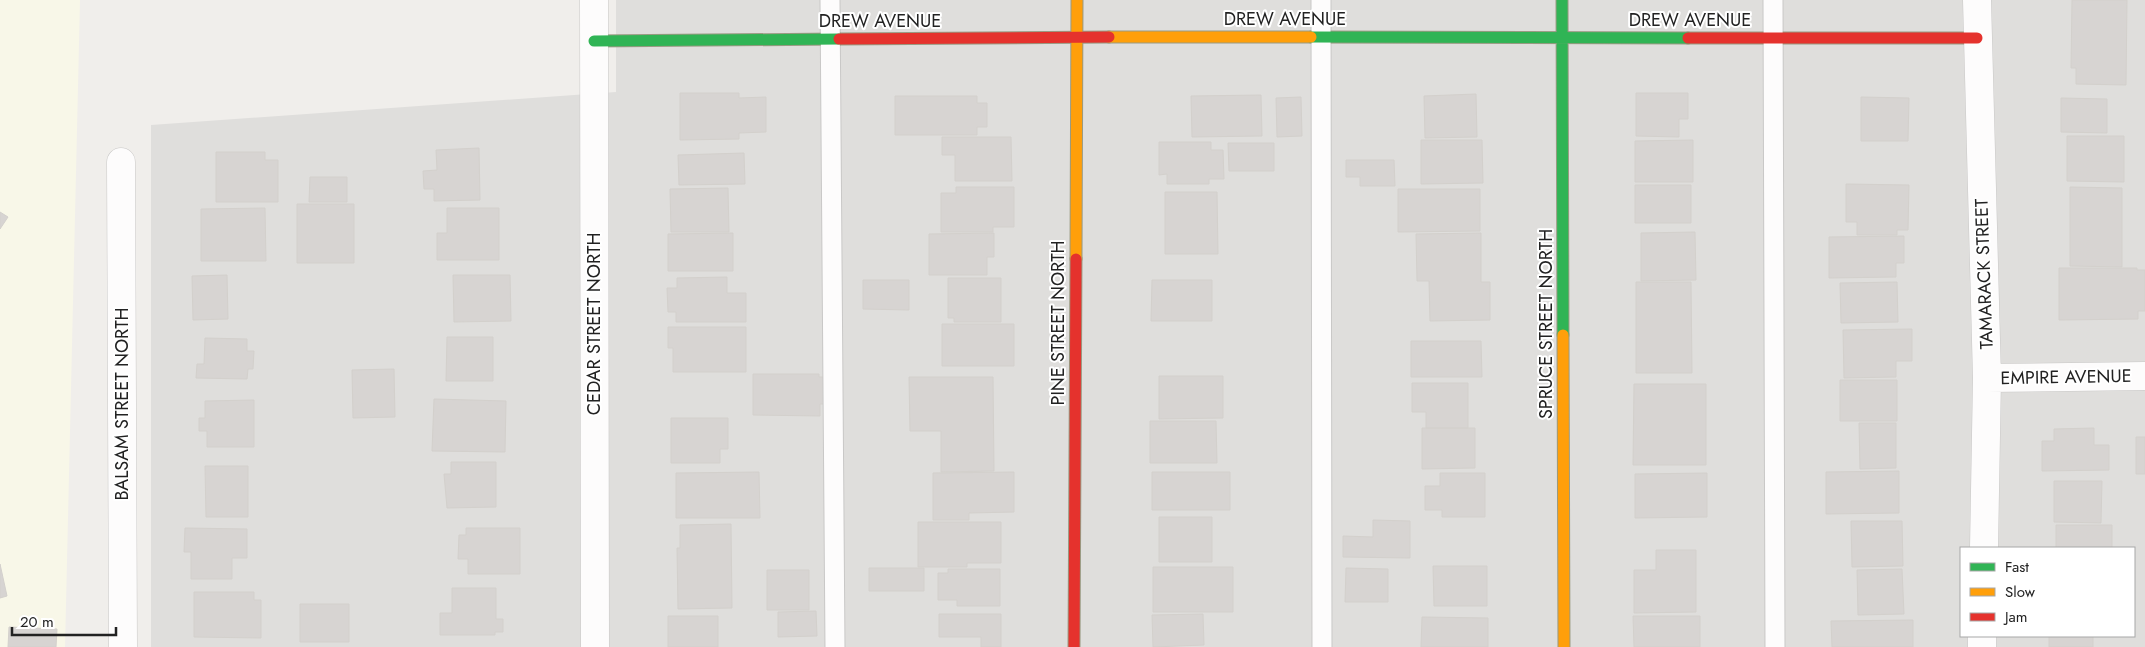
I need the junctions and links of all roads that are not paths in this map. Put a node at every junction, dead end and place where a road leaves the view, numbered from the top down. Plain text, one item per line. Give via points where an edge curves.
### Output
1 (594, 0) edge
2 (830, 0) edge
3 (1077, 0) edge
4 (1321, 0) edge
5 (1562, 0) edge
6 (1774, 0) edge
7 (1977, 0) edge
8 (1076, 37) junction
9 (1321, 37) junction
10 (1563, 37) junction
11 (1773, 37) junction
12 (830, 38) junction
13 (1977, 38) junction
14 (594, 41) junction
15 (121, 162) dead end
16 (2145, 376) edge
17 (1987, 378) junction
18 (1984, 547) edge
19 (123, 647) edge
20 (595, 647) edge
21 (835, 647) edge
22 (1074, 647) edge
23 (1322, 647) edge
24 (1564, 647) edge
25 (1775, 647) edge

1 - 14 street, CEDAR STREET NORTH
2 - 12 lane
3 - 8 street, PINE STREET NORTH
4 - 9 lane
5 - 10 street, SPRUCE STREET NORTH
6 - 11 lane
7 - 13 street, TAMARACK STREET
8 - 9 street, DREW AVENUE
8 - 12 street, DREW AVENUE
8 - 22 street, PINE STREET NORTH
9 - 10 street, DREW AVENUE
9 - 23 lane
10 - 11 street, DREW AVENUE
10 - 24 street, SPRUCE STREET NORTH
11 - 13 street, DREW AVENUE
11 - 25 lane
12 - 14 street, DREW AVENUE
12 - 21 lane
13 - 17 street, TAMARACK STREET
14 - 20 street, CEDAR STREET NORTH
15 - 19 street, BALSAM STREET NORTH
16 - 17 street, EMPIRE AVENUE
17 - 18 street, TAMARACK STREET

